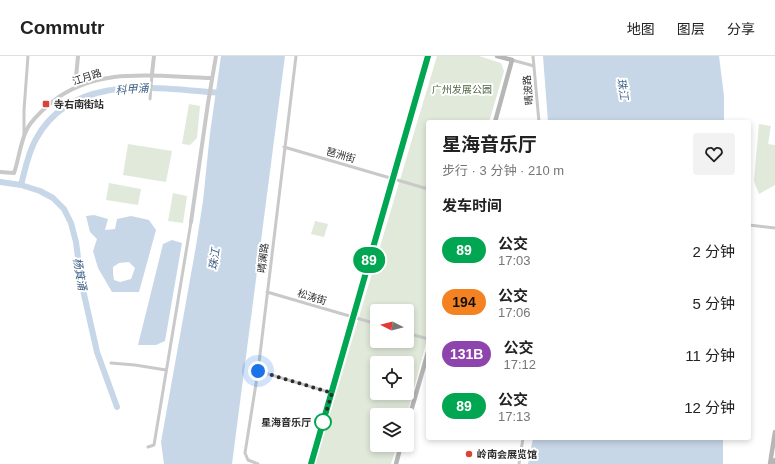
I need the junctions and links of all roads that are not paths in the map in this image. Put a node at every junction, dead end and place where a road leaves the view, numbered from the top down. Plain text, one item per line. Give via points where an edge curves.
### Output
1 (28, 56) edge
2 (78, 56) edge
3 (154, 56) edge
4 (216, 56) edge
5 (296, 56) edge
6 (428, 56) edge
7 (497, 56) edge
8 (533, 56) edge
9 (512, 60) junction
10 (534, 66) junction
11 (152, 74) junction
12 (212, 78) junction
13 (75, 88) junction
14 (150, 99) dead end
15 (496, 120) edge
16 (539, 120) edge
17 (24, 136) junction
18 (284, 147) junction
19 (0, 172) edge
20 (393, 179) junction
21 (426, 188) edge
22 (191, 222) joint
23 (751, 225) edge
24 (775, 228) edge
25 (267, 292) junction
26 (353, 317) junction
27 (370, 322) edge
28 (414, 335) edge
29 (426, 338) edge
30 (426, 359) edge
31 (111, 363) dead end
32 (166, 370) junction
33 (258, 371) junction
34 (332, 393) junction
35 (412, 408) edge
36 (775, 432) edge
37 (523, 440) edge
38 (148, 447) dead end
39 (399, 452) edge
40 (775, 460) edge
41 (258, 464) edge
42 (311, 464) edge
43 (396, 464) edge
44 (519, 464) edge
45 (770, 464) edge
46 (774, 464) edge

1 - 17 street
2 - 13 street
3 - 11 street
4 - 12 street
5 - 18 street, 晴澜路
6 - 20 main road
7 - 9 main road
8 - 10 street, 晴波路
9 - 10 street
9 - 15 main road
10 - 16 street, 晴波路
11 - 12 street, 江月路
11 - 13 street, 江月路 via 116,77
11 - 14 street
12 - 22 street
13 - 17 street, 江月路 via 41,112
17 - 19 street, 江月路 via 14,173
18 - 20 street, 琶洲街
18 - 25 street, 晴澜路
20 - 21 street, 琶洲街
20 - 26 main road
22 - 32 street
23 - 24 street
25 - 26 street, 松涛街
25 - 33 street, 晴澜路
26 - 27 street, 松涛街
26 - 34 main road
28 - 29 street
30 - 35 main road
31 - 32 street
32 - 38 street via 154,445
33 - 34 street
33 - 41 street, 晴澜路 via 245,453 248,460
34 - 42 main road
36 - 45 main road
37 - 44 street
39 - 43 main road
40 - 46 main road

